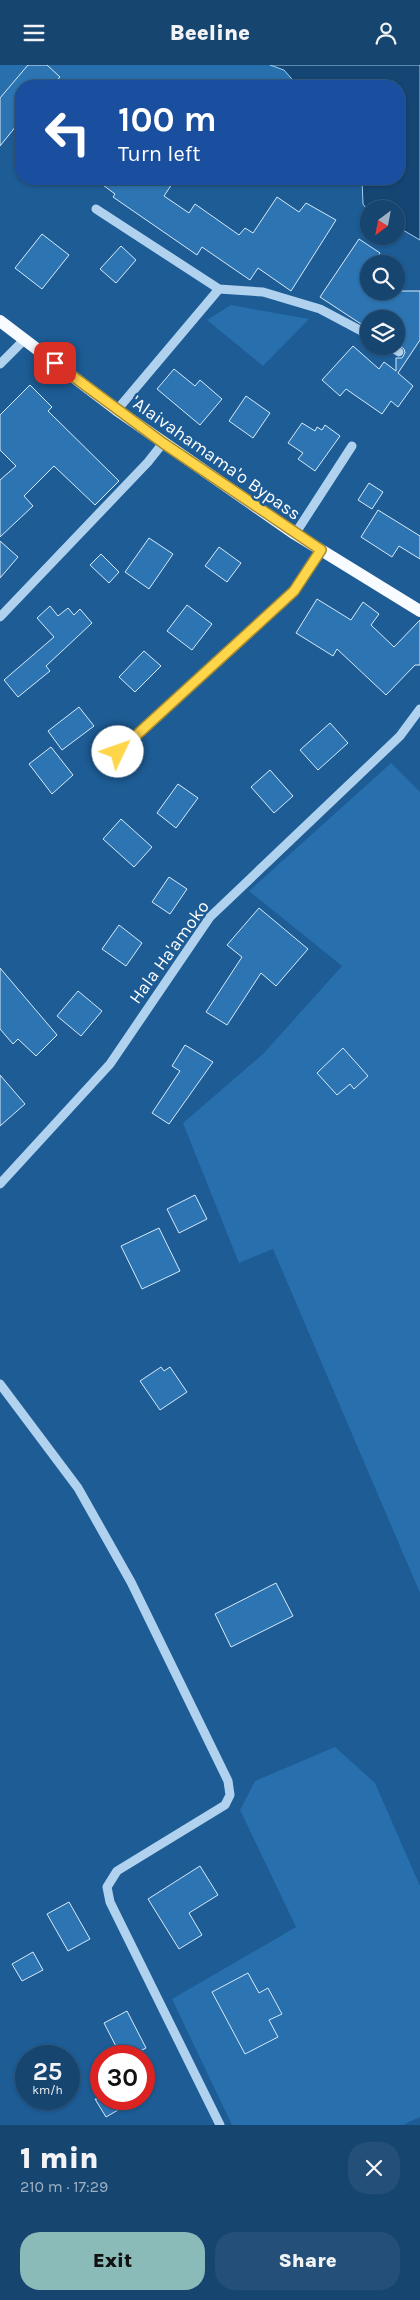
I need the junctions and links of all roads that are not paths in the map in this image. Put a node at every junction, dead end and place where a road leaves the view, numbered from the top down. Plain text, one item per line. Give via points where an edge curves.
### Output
1 (96, 209) dead end
2 (219, 289) junction
3 (0, 321) edge
4 (360, 330) edge
5 (24, 340) junction
6 (0, 364) edge
7 (117, 410) junction
8 (163, 443) junction
9 (352, 446) dead end
10 (295, 534) junction
11 (321, 550) junction
12 (420, 611) edge
13 (0, 617) edge
14 (420, 709) edge
15 (118, 752) dead end
16 (0, 1184) edge
17 (0, 1384) edge
18 (220, 2125) edge

1 - 2 street
2 - 4 street via 263,292 320,309
2 - 7 street
3 - 5 main road, 'Alaivahamama'o Bypass
5 - 6 street
5 - 7 main road, 'Alaivahamama'o Bypass
7 - 8 main road, 'Alaivahamama'o Bypass
8 - 10 main road, 'Alaivahamama'o Bypass
8 - 13 street
9 - 10 street
10 - 11 main road, 'Alaivahamama'o Bypass
11 - 12 main road, 'Alaivahamama'o Bypass
11 - 15 street via 294,591
14 - 16 street, Hala Ha'amoko via 400,736 210,917 110,1064
17 - 18 street via 78,1488 131,1583 228,1781 230,1795 226,1805 117,1871 107,1887 110,1902

